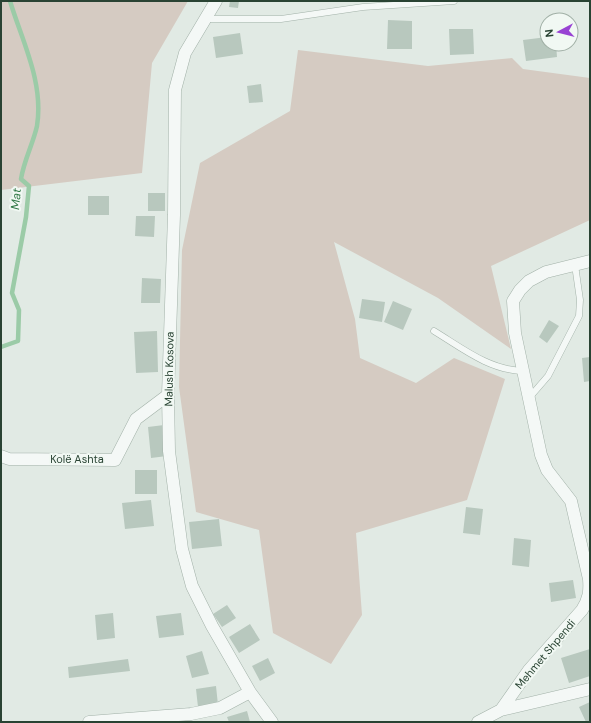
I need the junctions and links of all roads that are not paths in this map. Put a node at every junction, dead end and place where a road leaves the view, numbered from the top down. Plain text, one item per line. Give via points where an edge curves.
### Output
1 (216, 1) edge
2 (454, 1) edge
3 (206, 19) junction
4 (590, 261) edge
5 (576, 264) junction
6 (434, 331) dead end
7 (523, 371) junction
8 (168, 395) junction
9 (529, 398) junction
10 (1, 456) edge
11 (590, 689) edge
12 (250, 692) junction
13 (501, 710) junction
14 (89, 722) edge
15 (272, 722) edge
16 (478, 722) edge

1 - 3 street, Malush Kosova
2 - 3 lane via 363,7 281,19
3 - 8 street, Malush Kosova via 185,53 175,90
4 - 5 street, Mehmet Shpendi
5 - 7 street, Mehmet Shpendi via 546,272 529,281 513,301 514,327
5 - 9 lane via 579,316 548,376
6 - 7 lane via 493,366 508,371
7 - 9 street, Mehmet Shpendi
8 - 10 street, Kolë Ashta via 136,419 115,460 9,459
8 - 12 street, Malush Kosova via 169,451 186,568 203,609
9 - 13 street, Mehmet Shpendi via 541,455 547,470 571,501 590,591 588,602 529,670
11 - 13 street
12 - 14 street via 220,708 191,714
12 - 15 street, Malush Kosova
13 - 16 street

